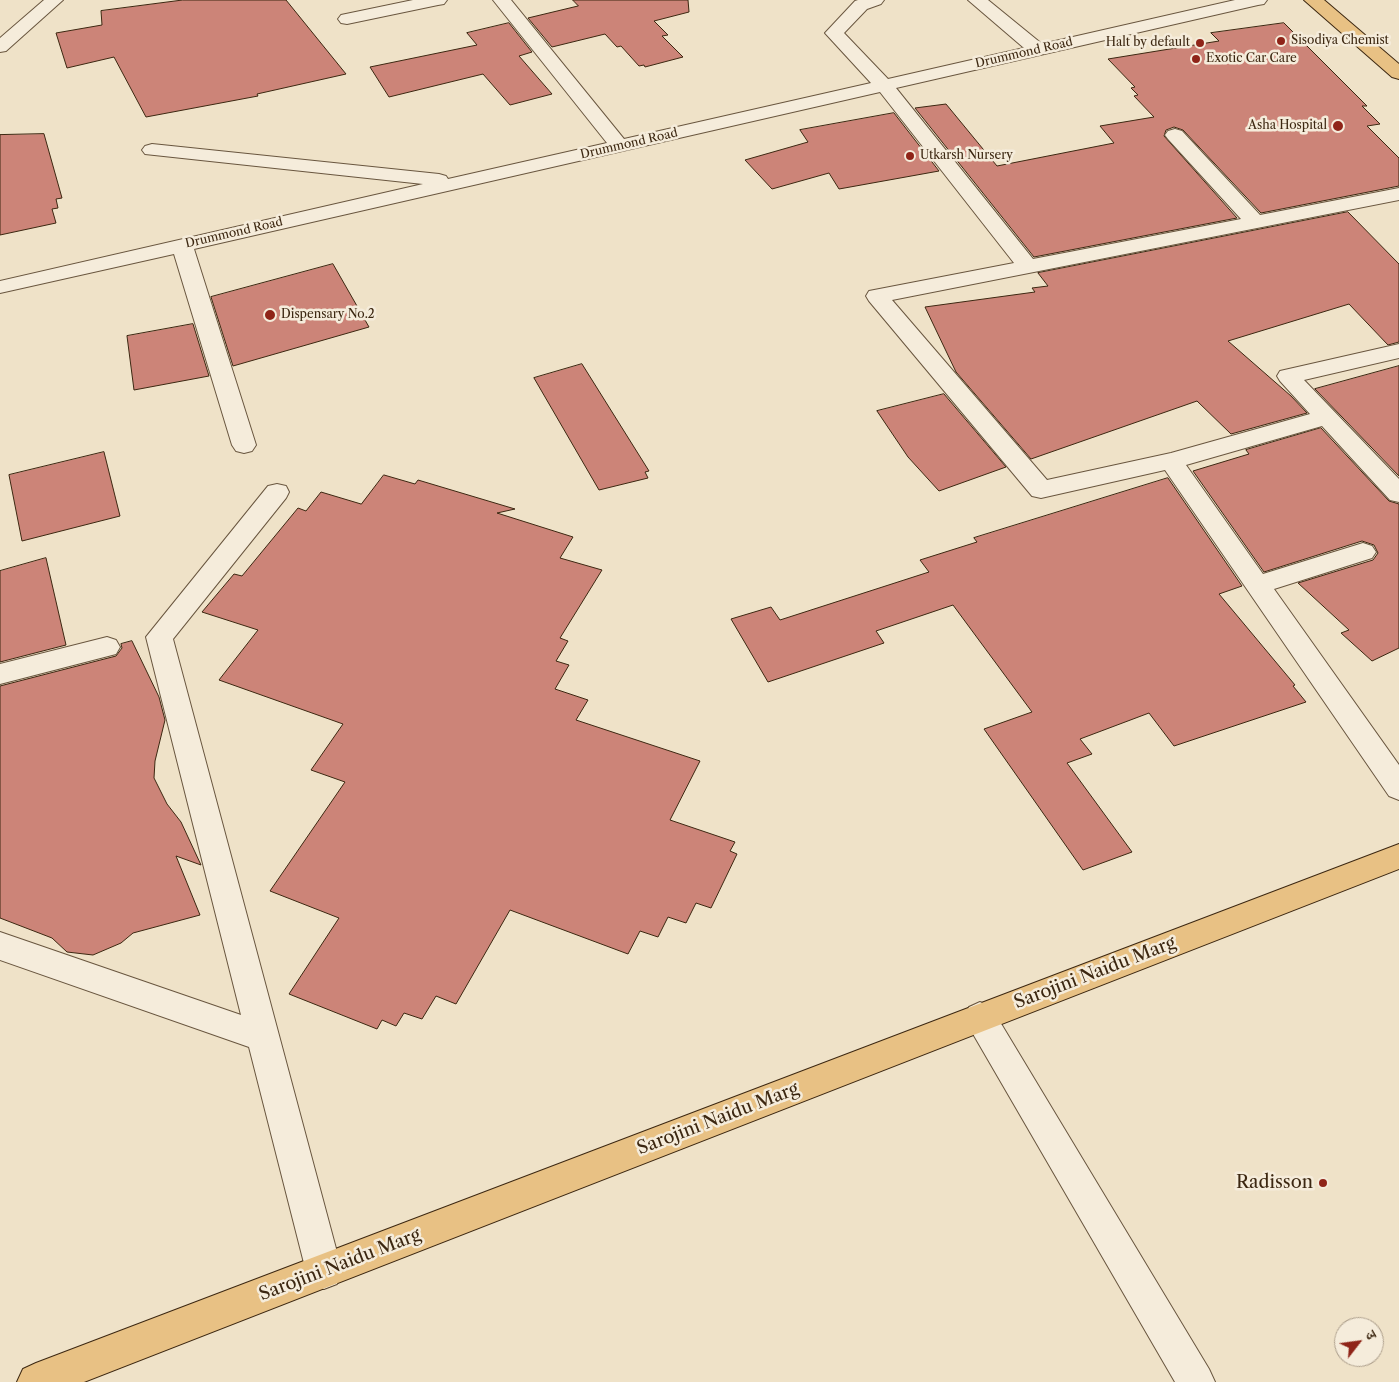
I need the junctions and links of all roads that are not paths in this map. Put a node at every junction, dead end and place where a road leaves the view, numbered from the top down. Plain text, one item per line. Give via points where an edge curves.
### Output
1 (54, 0) edge
2 (438, 0) edge
3 (502, 0) edge
4 (875, 0) edge
5 (977, 0) edge
6 (1258, 0) edge
7 (1313, 0) edge
8 (347, 19) dead end
9 (0, 47) edge
10 (1038, 50) junction
11 (1399, 74) edge
12 (884, 85) junction
13 (1176, 135) dead end
14 (620, 146) junction
15 (152, 150) dead end
16 (461, 182) junction
17 (1399, 194) edge
18 (1256, 222) junction
19 (182, 246) junction
20 (1027, 266) junction
21 (0, 287) edge
22 (1399, 351) edge
23 (1326, 417) junction
24 (244, 445) dead end
25 (1171, 462) junction
26 (277, 492) dead end
27 (1399, 494) edge
28 (1363, 552) dead end
29 (1257, 585) junction
30 (107, 647) dead end
31 (0, 674) edge
32 (1399, 788) edge
33 (1399, 856) edge
34 (0, 946) edge
35 (980, 1018) junction
36 (263, 1037) junction
37 (324, 1271) junction
38 (36, 1382) edge
39 (1196, 1382) edge

1 - 9 street
2 - 8 street
3 - 14 street
4 - 12 street via 861,5 834,32
5 - 10 street
6 - 10 street, Drummond Road
7 - 11 main road
10 - 12 street, Drummond Road
12 - 14 street, Drummond Road
12 - 20 street
13 - 18 street
14 - 16 street, Drummond Road
15 - 16 street
16 - 19 street, Drummond Road
17 - 18 street
18 - 20 street
19 - 21 street, Drummond Road
19 - 24 street
20 - 25 street via 877,296 1041,490
22 - 23 street via 1288,376
23 - 25 street
23 - 27 street
25 - 29 street
26 - 36 street via 160,637
28 - 29 street
29 - 32 street
30 - 31 street
33 - 35 main road, Sarojini Naidu Marg
34 - 36 street
35 - 37 main road, Sarojini Naidu Marg
35 - 39 street
36 - 37 street
37 - 38 main road, Sarojini Naidu Marg

